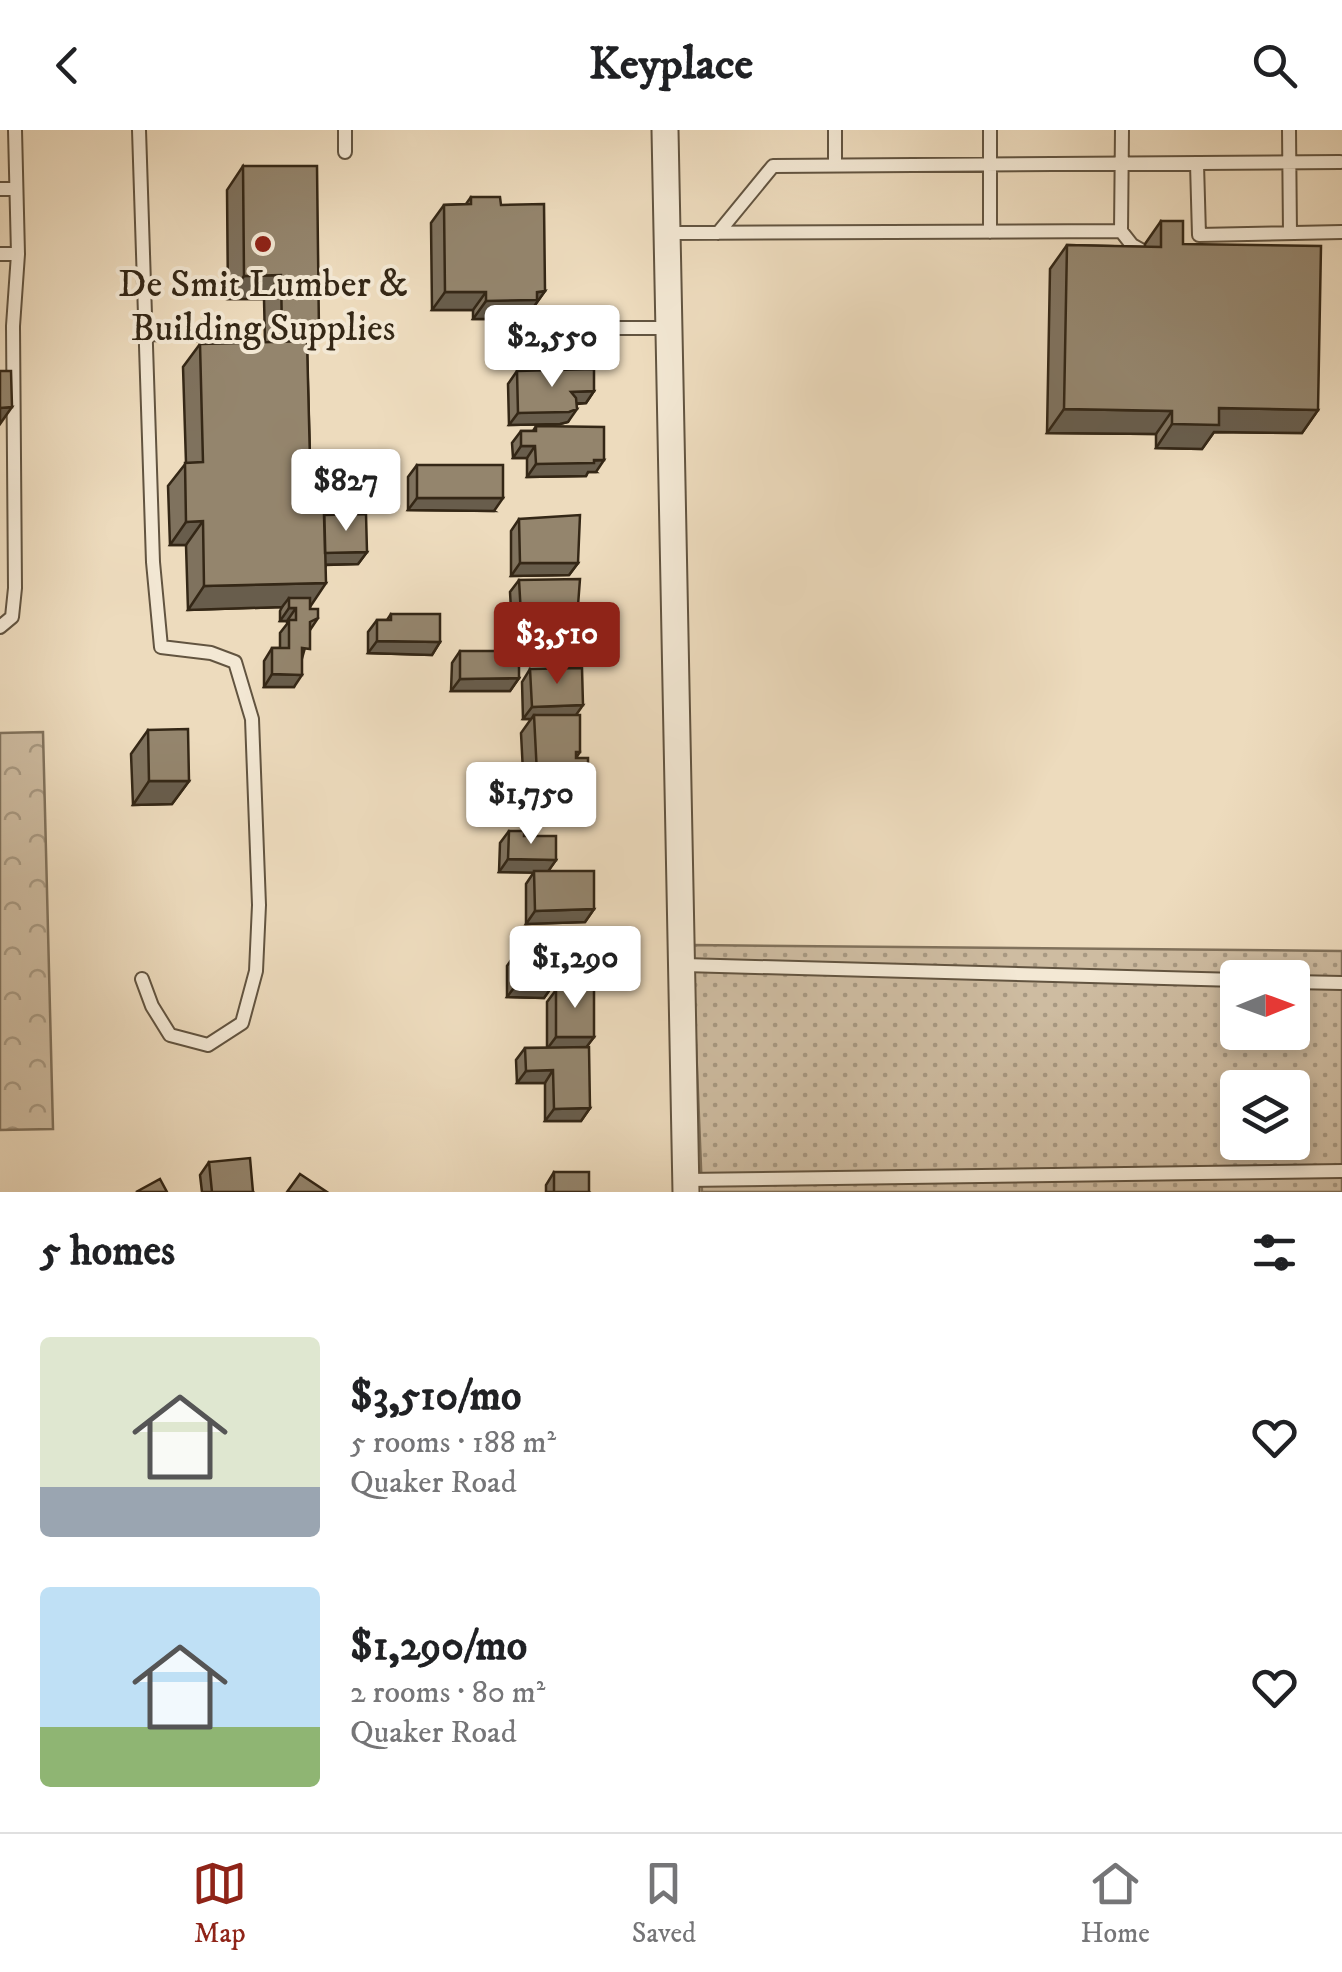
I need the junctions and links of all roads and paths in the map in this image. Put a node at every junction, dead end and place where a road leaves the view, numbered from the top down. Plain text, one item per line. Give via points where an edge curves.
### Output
1 (15, 130) edge
2 (139, 130) edge
3 (346, 130) edge
4 (665, 130) edge
5 (834, 130) edge
6 (990, 130) edge
7 (1122, 130) edge
8 (1289, 130) edge
9 (345, 152) dead end
10 (1289, 162) junction
11 (1340, 162) edge
12 (1122, 164) junction
13 (1198, 164) junction
14 (990, 165) junction
15 (835, 166) junction
16 (16, 188) junction
17 (0, 189) edge
18 (990, 232) junction
19 (1122, 232) junction
20 (1342, 232) edge
21 (668, 233) junction
22 (718, 233) junction
23 (1290, 233) junction
24 (0, 254) edge
25 (18, 254) junction
26 (1166, 254) edge
27 (6, 326) edge
28 (598, 328) dead end
29 (670, 328) junction
30 (146, 334) junction
31 (240, 334) dead end
32 (0, 626) edge
33 (684, 966) junction
34 (142, 979) dead end
35 (1220, 980) edge
36 (1310, 982) edge
37 (1342, 983) edge
38 (1342, 1170) edge
39 (686, 1186) edge

1 - 16 lane
2 - 30 lane
3 - 9 lane
4 - 21 street
5 - 15 lane
6 - 14 lane
7 - 12 lane
8 - 10 lane
10 - 11 lane
10 - 13 lane
10 - 23 lane
12 - 13 lane
12 - 14 lane
12 - 19 lane
13 - 23 lane via 1196,241
14 - 15 lane
14 - 18 lane
15 - 22 lane via 772,166
16 - 17 lane
16 - 25 lane
18 - 19 lane
18 - 22 lane
19 - 26 lane via 1144,254
20 - 23 lane
21 - 22 lane
21 - 29 street
24 - 25 lane
25 - 27 lane
27 - 32 lane via 16,588 12,617
28 - 29 lane
29 - 33 street
30 - 31 lane
30 - 34 lane via 161,647 235,662 252,719 259,904 256,971 242,1023 208,1045 170,1035
33 - 35 lane
33 - 39 street
36 - 37 lane
38 - 39 lane

